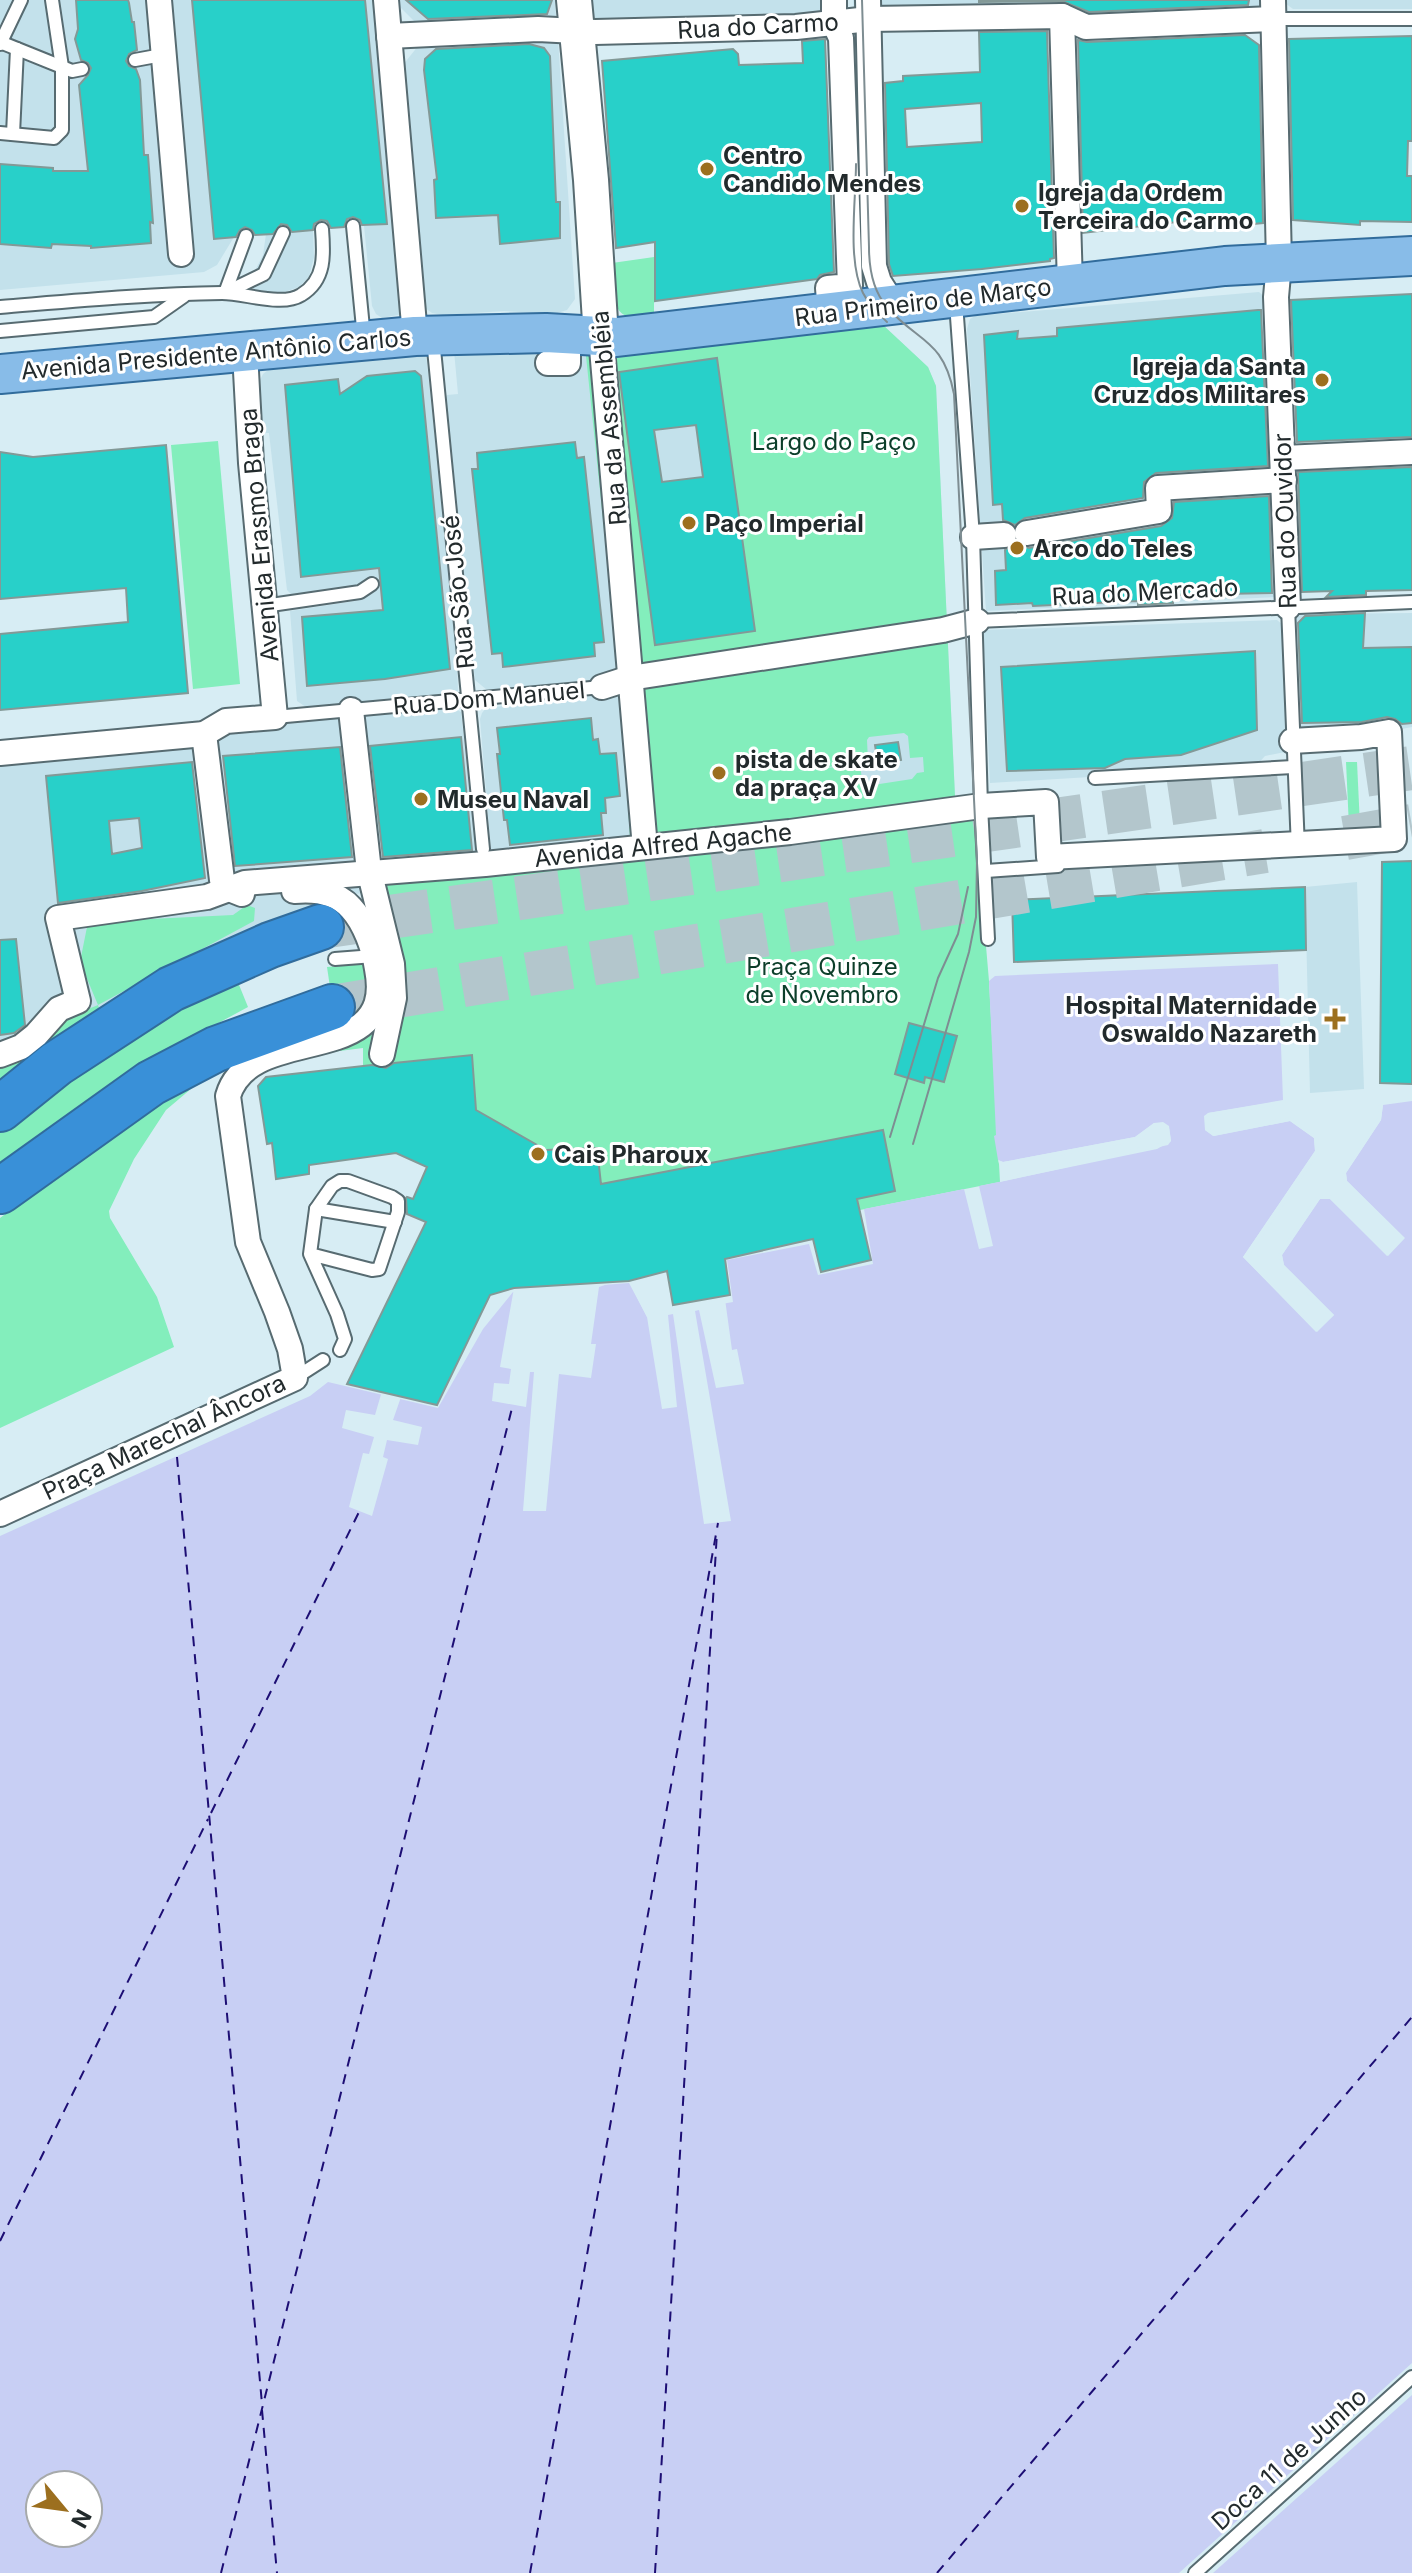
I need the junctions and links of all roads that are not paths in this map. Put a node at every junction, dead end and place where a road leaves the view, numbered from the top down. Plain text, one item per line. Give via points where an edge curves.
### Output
1 (21, 0) edge
2 (52, 0) edge
3 (159, 0) edge
4 (386, 0) edge
5 (869, 10) edge
6 (1273, 10) edge
7 (834, 12) edge
8 (575, 15) edge
9 (1062, 16) junction
10 (1412, 19) edge
11 (389, 36) junction
12 (0, 43) edge
13 (17, 49) junction
14 (162, 55) junction
15 (135, 60) dead end
16 (62, 67) junction
17 (82, 69) dead end
18 (7, 134) edge
19 (353, 226) dead end
20 (322, 229) dead end
21 (283, 233) dead end
22 (246, 236) dead end
23 (181, 254) dead end
24 (1412, 256) edge
25 (1279, 263) junction
26 (1070, 285) junction
27 (225, 293) junction
28 (184, 296) junction
29 (956, 300) junction
30 (893, 304) junction
31 (0, 307) edge
32 (830, 313) junction
33 (0, 331) edge
34 (424, 335) junction
35 (601, 337) junction
36 (364, 340) junction
37 (245, 353) junction
38 (0, 374) edge
39 (1412, 452) edge
40 (1284, 469) junction
41 (973, 537) junction
42 (372, 584) dead end
43 (1412, 602) edge
44 (264, 606) junction
45 (1288, 607) junction
46 (977, 621) junction
47 (630, 678) junction
48 (602, 687) joint
49 (469, 701) junction
50 (351, 710) junction
51 (275, 717) junction
52 (204, 734) junction
53 (1292, 741) junction
54 (0, 753) edge
55 (1293, 767) junction
56 (1095, 778) dead end
57 (1402, 780) edge
58 (981, 806) junction
59 (644, 841) junction
60 (1412, 841) edge
61 (1298, 848) junction
62 (483, 849) dead end
63 (368, 868) junction
64 (986, 871) junction
65 (227, 888) junction
66 (988, 939) dead end
67 (328, 943) joint
68 (374, 956) junction
69 (332, 1007) tunnel mouth
70 (382, 1054) dead end
71 (0, 1055) edge
72 (0, 1109) edge
73 (1, 1190) edge
74 (316, 1209) junction
75 (395, 1222) junction
76 (310, 1254) junction
77 (340, 1350) dead end
78 (323, 1360) dead end
79 (295, 1378) junction
80 (0, 1514) edge
81 (1412, 2377) edge
82 (1195, 2573) edge

1 - 12 lane
2 - 16 lane
3 - 14 street
4 - 11 street, Rua São José
5 - 7 street, Rua do Carmo
5 - 9 street, Rua do Carmo
5 - 30 street via 874,266
6 - 9 street, Rua do Carmo via 1086,27
6 - 10 lane, Rua do Carmo
6 - 25 street, Rua do Ouvidor
7 - 8 street, Rua do Carmo via 711,29
7 - 32 street via 841,38 850,286 828,288
8 - 11 street, Rua do Carmo via 538,29
8 - 35 street, Rua da Assembléia
9 - 26 street
11 - 34 street, Rua São José
12 - 13 lane
13 - 16 lane
13 - 18 lane
14 - 15 lane
14 - 23 street
16 - 17 lane
16 - 18 lane via 60,134
19 - 36 lane
20 - 27 lane, Avenida Presidente Antônio Carlos via 322,270 303,294 290,300
21 - 27 lane via 264,274
22 - 27 lane
24 - 25 main road, Rua Primeiro de Março
25 - 26 main road, Rua Primeiro de Março
25 - 40 street, Rua do Ouvidor
26 - 29 main road, Rua Primeiro de Março
27 - 28 lane
28 - 31 lane
28 - 33 lane, Avenida Presidente Antônio Carlos via 154,317
29 - 30 main road, Rua Primeiro de Março
29 - 41 lane
30 - 32 main road, Rua Primeiro de Março
32 - 35 main road, Rua Primeiro de Março
34 - 35 main road, Rua Primeiro de Março
34 - 36 main road, Avenida Presidente Antônio Carlos
34 - 49 lane, Rua São José
35 - 47 street, Rua da Assembléia
36 - 37 main road, Avenida Presidente Antônio Carlos
37 - 38 main road, Avenida Presidente Antônio Carlos
37 - 44 street, Avenida Erasmo Braga
39 - 40 street
40 - 41 street via 1158,488 1159,511
40 - 45 street, Rua do Ouvidor
41 - 46 lane
42 - 44 lane via 360,592
43 - 45 lane, Rua do Mercado
44 - 51 street, Avenida Erasmo Braga
45 - 46 lane, Rua do Mercado
45 - 53 lane, Rua do Ouvidor
46 - 47 street, Rua Dom Manuel
46 - 58 lane
47 - 48 street, Rua Dom Manuel
47 - 59 street, Rua da Assembléia
48 - 49 lane, Rua Dom Manuel
49 - 50 lane, Rua Dom Manuel
49 - 62 lane, Rua São José
50 - 51 lane, Rua Dom Manuel
50 - 63 street
51 - 52 street, Rua Dom Manuel via 226,721
52 - 54 street, Rua Dom Manuel
52 - 65 street
53 - 55 lane, Rua do Ouvidor
53 - 57 street via 1389,732
55 - 56 lane
55 - 61 lane, Rua do Ouvidor
57 - 61 street via 1394,839
58 - 59 street, Avenida Alfred Agache via 790,832
58 - 61 street, Avenida Alfred Agache via 1046,802 1049,857
58 - 64 lane
59 - 63 street, Avenida Alfred Agache
60 - 61 lane
61 - 64 lane
63 - 65 street, Avenida Alfred Agache
63 - 70 street via 392,964 394,998
64 - 66 lane
65 - 68 street, Praça Marechal Âncora via 238,894 304,890 333,895 354,910
65 - 71 street, Avenida Alfred Agache via 207,897 58,918 78,1001 59,1009 21,1047
67 - 68 lane
67 - 72 highway via 270,945 171,989 56,1064
68 - 79 street, Praça Marechal Âncora via 378,1000 366,1023 352,1033 263,1059 232,1081 228,1096 248,1242 290,1349
69 - 73 highway via 216,1049 151,1083
74 - 75 lane
74 - 75 lane via 332,1186 348,1181 398,1201
74 - 76 lane
75 - 76 lane via 379,1269
76 - 77 lane via 345,1339
78 - 79 lane
79 - 80 street, Praça Marechal Âncora
81 - 82 lane, Doca 11 de Junho

